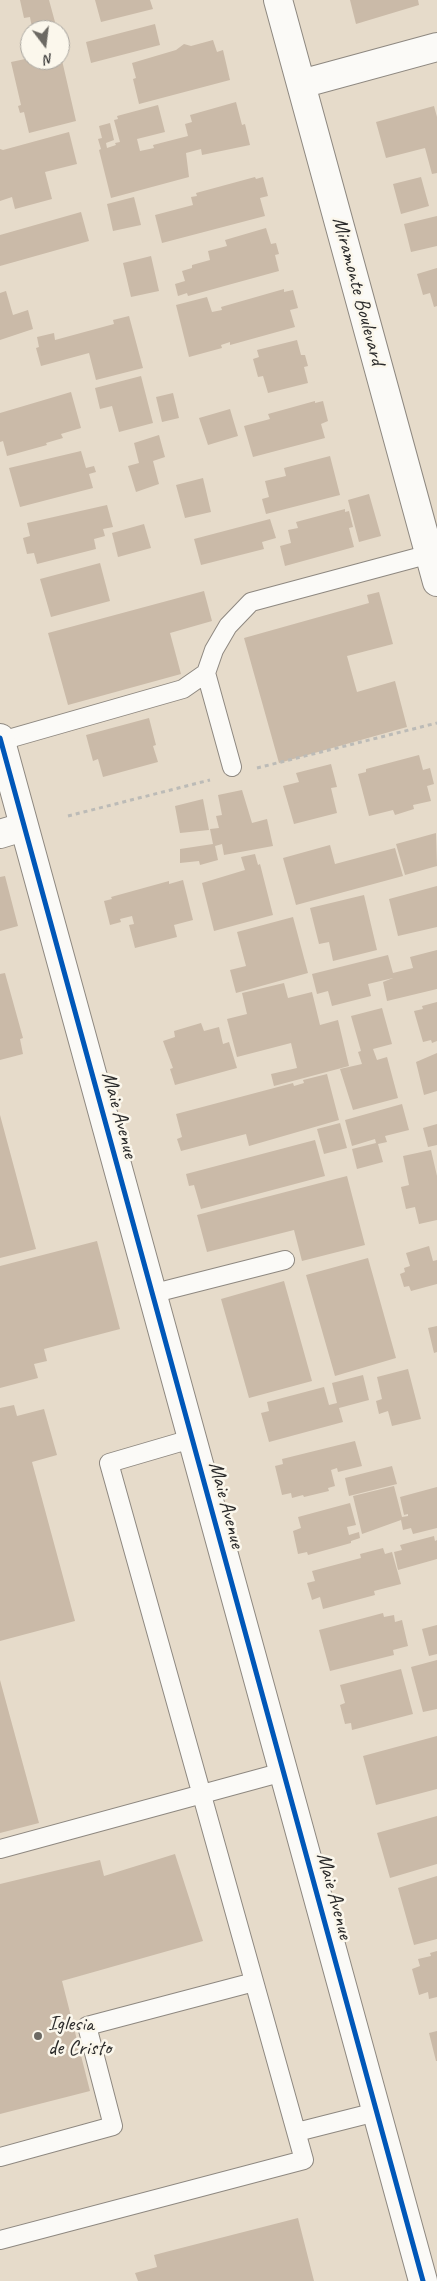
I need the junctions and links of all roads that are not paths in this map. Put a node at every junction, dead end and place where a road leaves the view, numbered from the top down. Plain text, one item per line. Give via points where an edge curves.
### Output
1 (278, 0) edge
2 (437, 47) edge
3 (301, 84) junction
4 (427, 501) edge
5 (430, 554) junction
6 (437, 582) edge
7 (206, 673) junction
8 (0, 739) edge
9 (232, 767) dead end
10 (12, 831) edge
11 (285, 1260) dead end
12 (151, 1294) junction
13 (191, 1439) junction
14 (283, 1772) junction
15 (201, 1794) junction
16 (0, 1849) edge
17 (254, 1982) junction
18 (376, 2112) junction
19 (297, 2132) junction
20 (0, 2157) edge
21 (0, 2240) edge
22 (422, 2281) edge

1 - 3 street, Miramonte Boulevard
2 - 3 street
3 - 4 street, Miramonte Boulevard
4 - 5 street, Miramonte Boulevard
5 - 6 street, Miramonte Boulevard
5 - 7 lane via 251,602 228,626 214,650
7 - 8 lane via 183,689
7 - 9 lane
8 - 10 street, Maie Avenue
10 - 12 street, Maie Avenue
11 - 12 lane
12 - 13 street, Maie Avenue
13 - 14 street, Maie Avenue
13 - 15 lane via 108,1463
14 - 15 lane
14 - 18 street, Maie Avenue
15 - 16 lane
15 - 17 lane
17 - 19 lane
17 - 20 lane via 86,2026 113,2126
18 - 19 lane
18 - 22 street, Maie Avenue
19 - 21 lane via 304,2160

